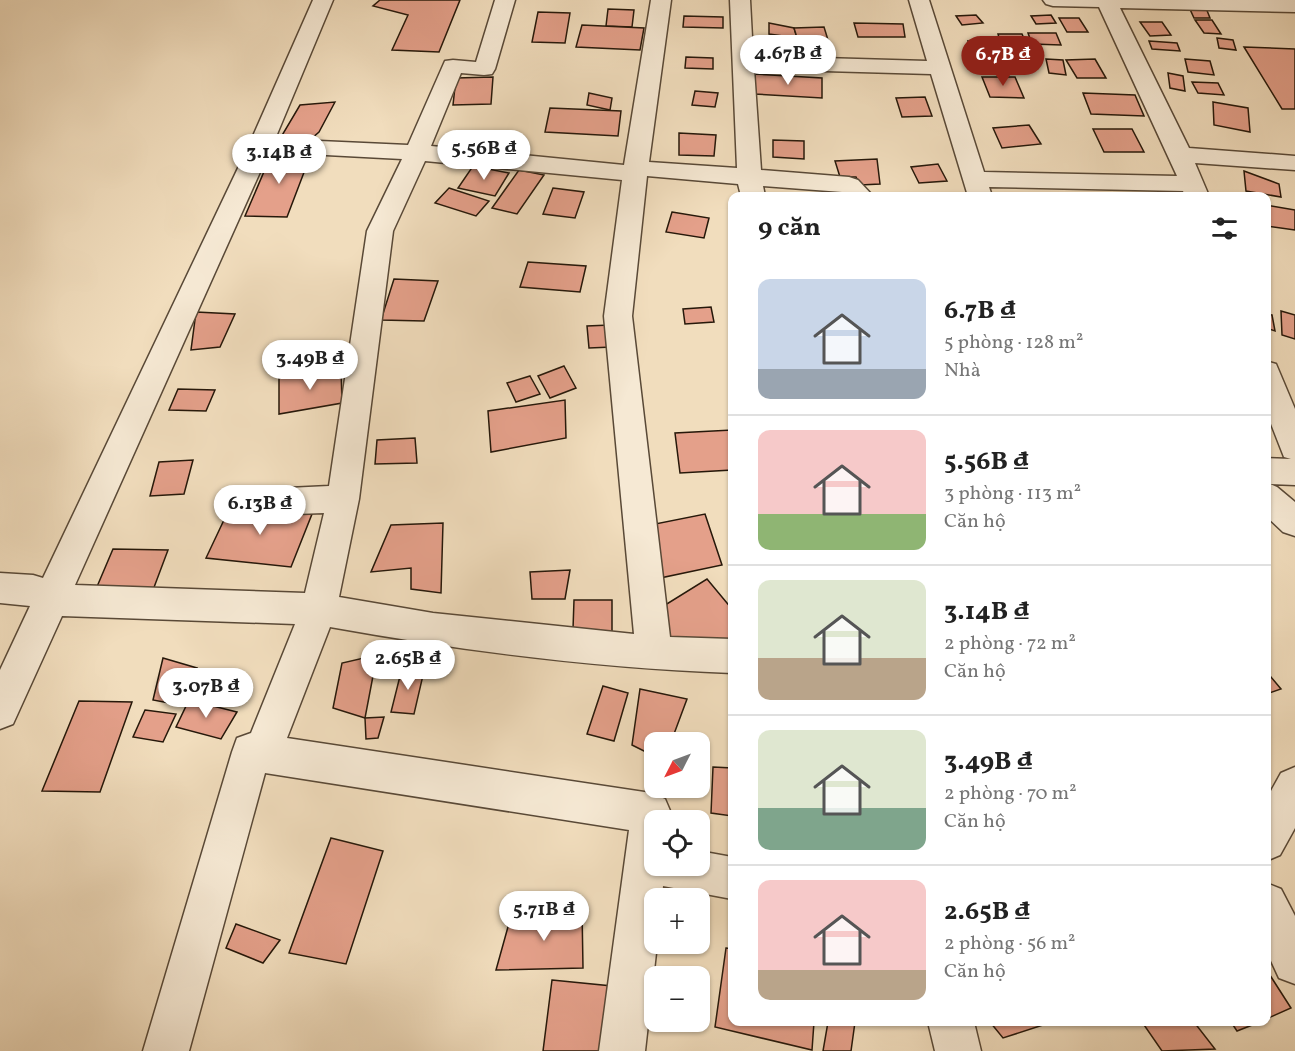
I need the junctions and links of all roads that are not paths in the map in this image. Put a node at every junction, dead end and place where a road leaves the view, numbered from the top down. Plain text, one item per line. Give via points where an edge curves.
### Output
1 (323, 0) edge
2 (505, 0) edge
3 (661, 0) edge
4 (740, 0) edge
5 (919, 0) edge
6 (1053, 0) edge
7 (1107, 2) junction
8 (1263, 2) edge
9 (1295, 6) edge
10 (743, 62) junction
11 (940, 68) junction
12 (261, 145) junction
13 (417, 153) junction
14 (1180, 155) junction
15 (1295, 163) edge
16 (636, 171) junction
17 (751, 187) edge
18 (977, 188) edge
19 (1195, 190) edge
20 (857, 192) edge
21 (1271, 385) edge
22 (1295, 448) edge
23 (1271, 471) edge
24 (1295, 472) edge
25 (343, 499) junction
26 (1271, 500) edge
27 (267, 502) dead end
28 (1295, 522) edge
29 (0, 588) edge
30 (51, 600) junction
31 (319, 609) junction
32 (654, 653) junction
33 (728, 656) edge
34 (0, 711) edge
35 (262, 754) junction
36 (1295, 787) edge
37 (644, 812) edge
38 (1271, 832) edge
39 (710, 874) edge
40 (652, 876) edge
41 (728, 877) edge
42 (1271, 914) edge
43 (1295, 962) edge
44 (952, 1026) edge
45 (165, 1051) edge
46 (622, 1051) edge
47 (958, 1051) edge

1 - 12 street
2 - 13 street via 484,69 453,66
3 - 16 street
4 - 10 street
5 - 11 street
6 - 7 street
7 - 8 street
7 - 14 street
8 - 9 street
10 - 11 street
10 - 17 street
11 - 18 street
12 - 13 street
12 - 30 street
13 - 16 street
13 - 25 street via 380,231
14 - 15 street
14 - 19 street
16 - 17 street
16 - 32 street via 618,316
17 - 20 street via 849,185
18 - 19 street
21 - 22 street
23 - 24 street
25 - 27 street
25 - 31 street
26 - 28 street
29 - 30 street via 33,590
30 - 31 street
30 - 34 street
31 - 32 street via 433,628
31 - 35 street
32 - 33 street
35 - 37 street
35 - 45 street via 252,752
36 - 38 street
39 - 41 street
40 - 46 street
42 - 43 street
44 - 47 street

